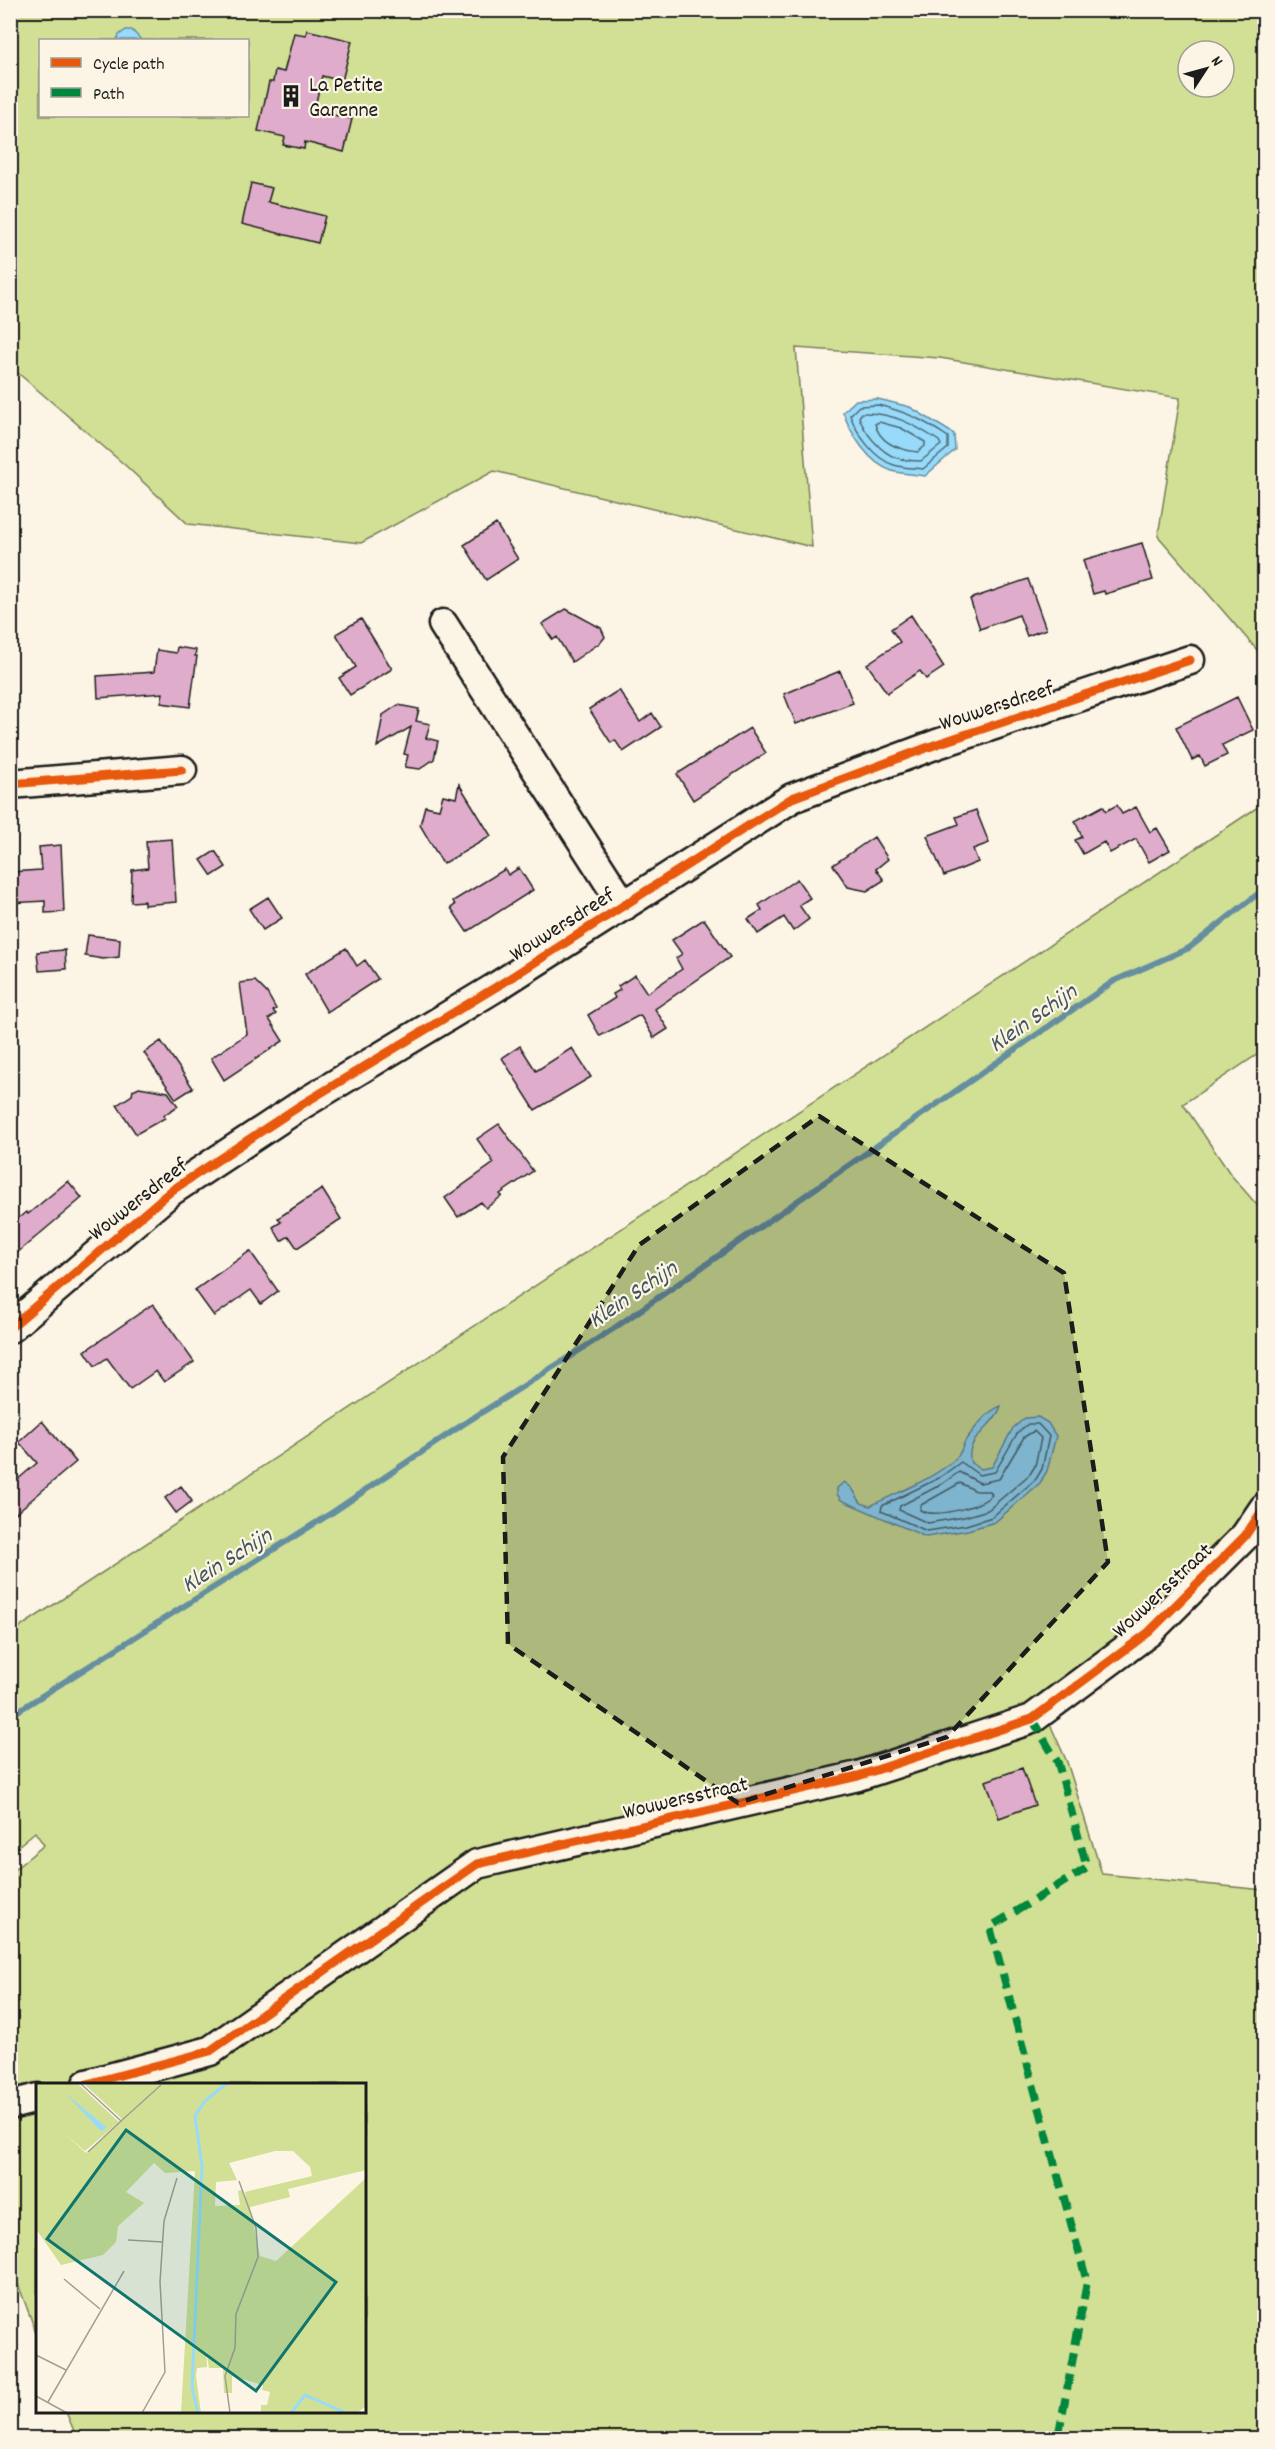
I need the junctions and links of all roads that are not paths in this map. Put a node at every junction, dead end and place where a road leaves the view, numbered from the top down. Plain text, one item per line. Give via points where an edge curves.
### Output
1 (443, 624) dead end
2 (1190, 660) dead end
3 (182, 770) dead end
4 (10, 784) edge
5 (624, 906) junction
6 (10, 1328) edge
7 (1264, 1508) edge
8 (94, 2083) edge
9 (36, 2098) edge
10 (10, 2105) edge

1 - 5 street, Wouwersdreef
2 - 5 street, Wouwersdreef via 937,744 792,798
3 - 4 street
5 - 6 street, Wouwersdreef via 301,1105 171,1191
7 - 8 street, Wouwersstraat via 1245,1536 1149,1632 1032,1719 858,1776 477,1864 210,2051
9 - 10 street

